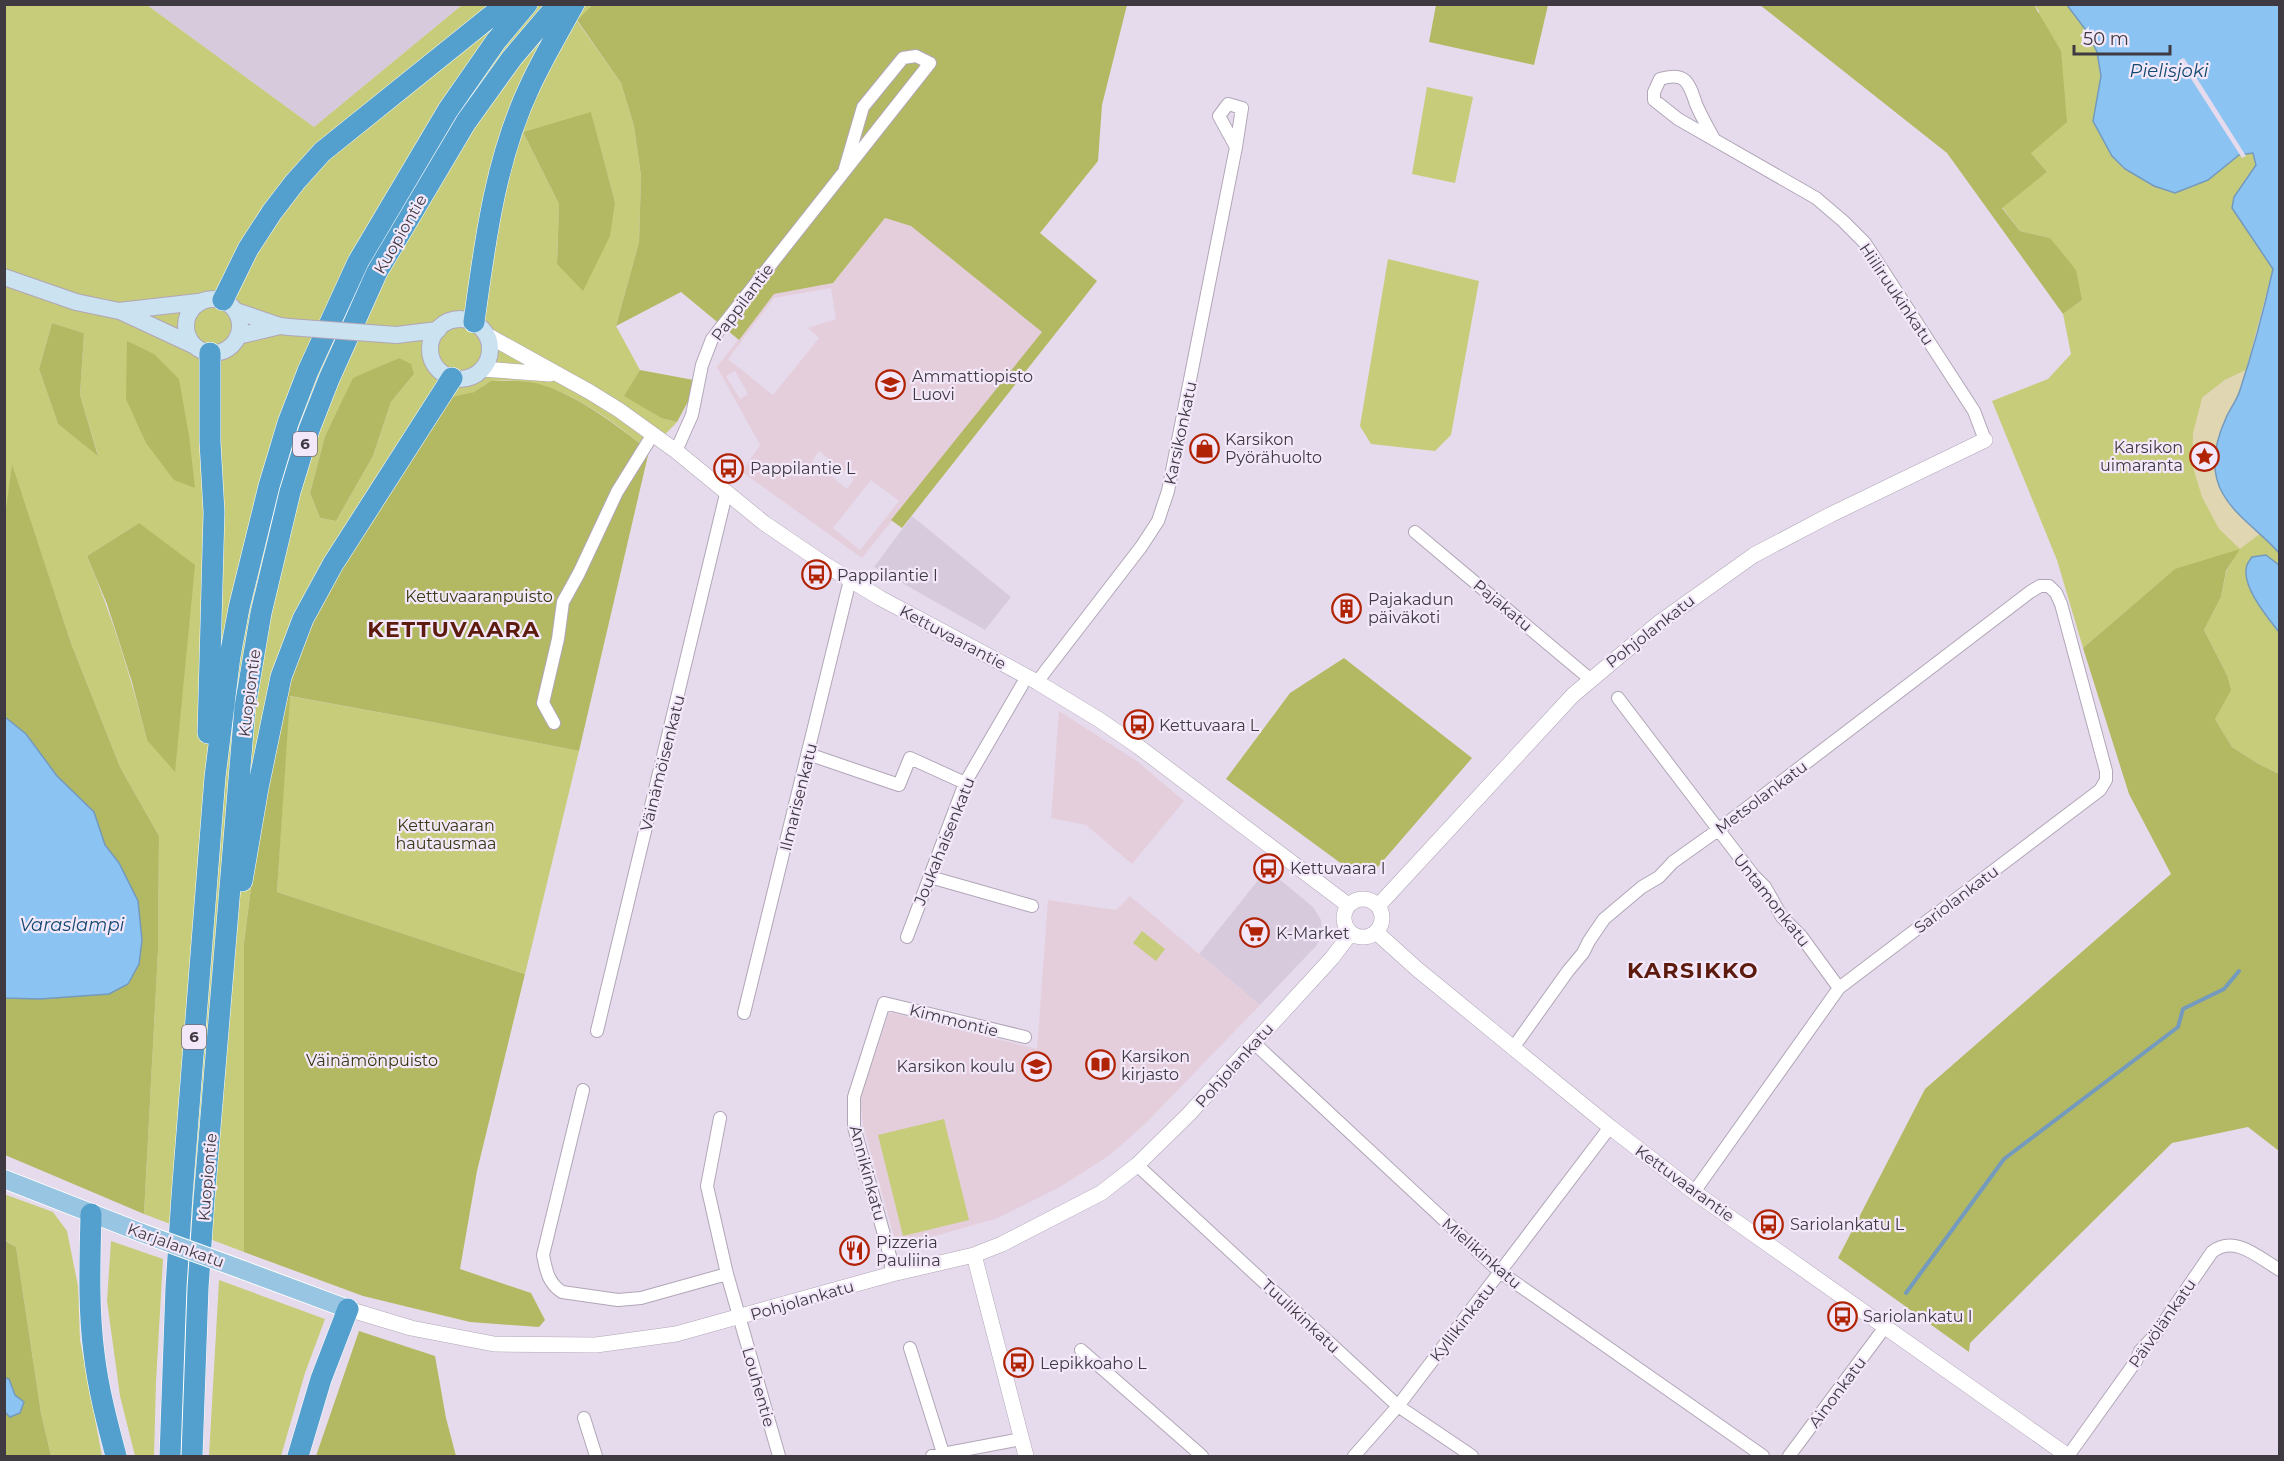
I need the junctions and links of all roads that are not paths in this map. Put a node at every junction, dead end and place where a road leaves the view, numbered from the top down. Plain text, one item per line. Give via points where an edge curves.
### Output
1 (506, 4) edge
2 (527, 4) edge
3 (558, 4) edge
4 (574, 4) edge
5 (1714, 139) junction
6 (1236, 147) dead end
7 (844, 172) junction
8 (4, 277) edge
9 (198, 302) junction
10 (230, 305) junction
11 (119, 311) junction
12 (285, 327) junction
13 (480, 329) junction
14 (438, 330) junction
15 (396, 335) junction
16 (238, 336) junction
17 (201, 349) junction
18 (431, 353) junction
19 (482, 369) junction
20 (556, 374) junction
21 (452, 378) junction
22 (652, 434) junction
23 (1985, 440) joint
24 (676, 452) junction
25 (726, 494) junction
26 (1415, 532) dead end
27 (850, 580) junction
28 (2049, 586) joint
29 (1590, 679) junction
30 (1030, 684) junction
31 (1618, 698) dead end
32 (554, 723) dead end
33 (808, 754) junction
34 (965, 783) junction
35 (1718, 830) junction
36 (930, 877) junction
37 (206, 878) junction
38 (1348, 905) junction
39 (1032, 906) dead end
40 (1378, 906) junction
41 (1376, 932) junction
42 (1351, 933) junction
43 (907, 937) dead end
44 (226, 946) junction
45 (1839, 988) junction
46 (884, 1003) joint
47 (744, 1013) dead end
48 (597, 1031) dead end
49 (1025, 1037) dead end
50 (1254, 1042) junction
51 (1513, 1048) junction
52 (583, 1090) dead end
53 (720, 1118) dead end
54 (1610, 1128) junction
55 (1137, 1165) junction
56 (4, 1179) edge
57 (1694, 1192) junction
58 (91, 1214) junction
59 (974, 1255) junction
60 (2280, 1270) edge
61 (1500, 1272) junction
62 (727, 1274) junction
63 (892, 1274) junction
64 (348, 1309) junction
65 (739, 1318) junction
66 (1885, 1327) junction
67 (910, 1348) dead end
68 (1081, 1350) dead end
69 (1398, 1406) junction
70 (584, 1418) dead end
71 (1021, 1439) junction
72 (937, 1455) edge
73 (116, 1456) edge
74 (170, 1456) edge
75 (192, 1456) edge
76 (298, 1456) edge
77 (596, 1456) edge
78 (779, 1456) edge
79 (1026, 1456) edge
80 (1202, 1456) edge
81 (1354, 1456) edge
82 (1472, 1456) edge
83 (1763, 1456) edge
84 (1789, 1456) edge
85 (2068, 1456) edge

1 - 10 highway via 322,152 272,212 248,249
2 - 37 highway, Kuopiontie / 6 via 495,41 448,110 375,231 338,304 288,423 269,486 230,657
3 - 44 highway, Kuopiontie / 6 via 512,58 466,122 406,222 377,272 309,430 290,492 252,660
4 - 13 highway via 530,86 501,165 486,235
5 - 5 street, Hiiliruukinkatu via 1692,87 1672,75 1660,79 1654,100
5 - 23 street, Hiiliruukinkatu via 1816,198 1864,243 1974,411
6 - 30 street, Karsikonkatu via 1171,480 1158,521
7 - 7 street, Pappilantie via 887,118 930,63 916,56 903,58 863,107
7 - 24 street, Pappilantie via 711,339 692,415
8 - 11 main road via 76,302
9 - 10 main road via 206,299
9 - 11 main road
9 - 17 main road via 185,322 185,330
10 - 12 main road
10 - 16 main road via 240,328
11 - 17 main road
12 - 15 main road, bridge
12 - 16 main road
13 - 14 main road via 454,320
13 - 19 main road via 490,353
13 - 20 street, Kettuvaarantie
14 - 15 main road
14 - 18 main road
15 - 18 main road
16 - 17 main road via 227,349
17 - 37 highway via 214,512
18 - 21 main road via 438,368
19 - 20 street, Kettuvaarantie
19 - 21 main road via 468,378
20 - 22 street, Kettuvaarantie
21 - 44 highway via 333,564 303,620 281,677 247,862
22 - 24 street, Kettuvaarantie
22 - 32 street via 617,492 563,602 543,703
23 - 29 street, Pohjolankatu via 1754,555 1660,622
24 - 25 street, Kettuvaarantie
25 - 27 street, Kettuvaarantie
25 - 48 street, Väinämöisenkatu
26 - 29 street, Pajakatu
27 - 30 street, Kettuvaarantie
27 - 33 street, Ilmarisenkatu
28 - 35 street, Metsolankatu via 2030,592
28 - 45 street, Sariolankatu via 2061,604 2106,780 2100,790
29 - 40 street, Pohjolankatu
30 - 34 street, Joukahaisenkatu
30 - 38 street, Kettuvaarantie via 1139,747
31 - 35 street, Untamonkatu
33 - 34 street via 899,785 910,758
33 - 47 street, Ilmarisenkatu
34 - 36 street, Joukahaisenkatu
35 - 45 street, Untamonkatu
35 - 51 street, Metsolankatu via 1672,862 1659,877 1604,919
36 - 39 street
36 - 43 street, Joukahaisenkatu
37 - 74 highway, Kuopiontie / 6 via 176,1287
38 - 40 street via 1363,898
38 - 42 street via 1343,920
40 - 41 street via 1382,922
41 - 42 street via 1364,937
41 - 51 street, Kettuvaarantie
42 - 50 street, Pohjolankatu
44 - 75 highway, Kuopiontie / 6 via 199,1277
45 - 57 street, Sariolankatu
46 - 49 street, Kimmontie
46 - 63 street, Annikinkatu via 854,1097 854,1127
50 - 55 street, Pohjolankatu
50 - 61 street, Mielikinkatu
51 - 54 street, Kettuvaarantie
52 - 62 street via 543,1256 554,1287 562,1292 618,1300 641,1298
53 - 62 street, Louhentie via 707,1186
54 - 57 street, Kettuvaarantie
54 - 61 street, Kyllikinkatu
55 - 59 street, Pohjolankatu via 1101,1193
55 - 69 street, Tuulikinkatu
56 - 58 main road, Karjalankatu
57 - 66 street, Kettuvaarantie
58 - 64 main road, Karjalankatu, bridge
58 - 73 highway via 93,1352
59 - 63 street, Pohjolankatu
59 - 71 street
60 - 85 street, Päivölänkatu via 2235,1245 2212,1252
61 - 69 street, Kyllikinkatu
61 - 83 street, Mielikinkatu
62 - 65 street, Louhentie
63 - 65 street, Pohjolankatu
64 - 65 street, Pohjolankatu via 466,1340 532,1345 630,1341
64 - 76 highway via 321,1379
65 - 78 street, Louhentie
66 - 84 street, Ainonkatu
66 - 85 street, Kettuvaarantie
67 - 72 street
68 - 80 street
69 - 81 street, Kyllikinkatu
69 - 82 street, Tuulikinkatu
70 - 77 street
71 - 72 street
71 - 79 street

